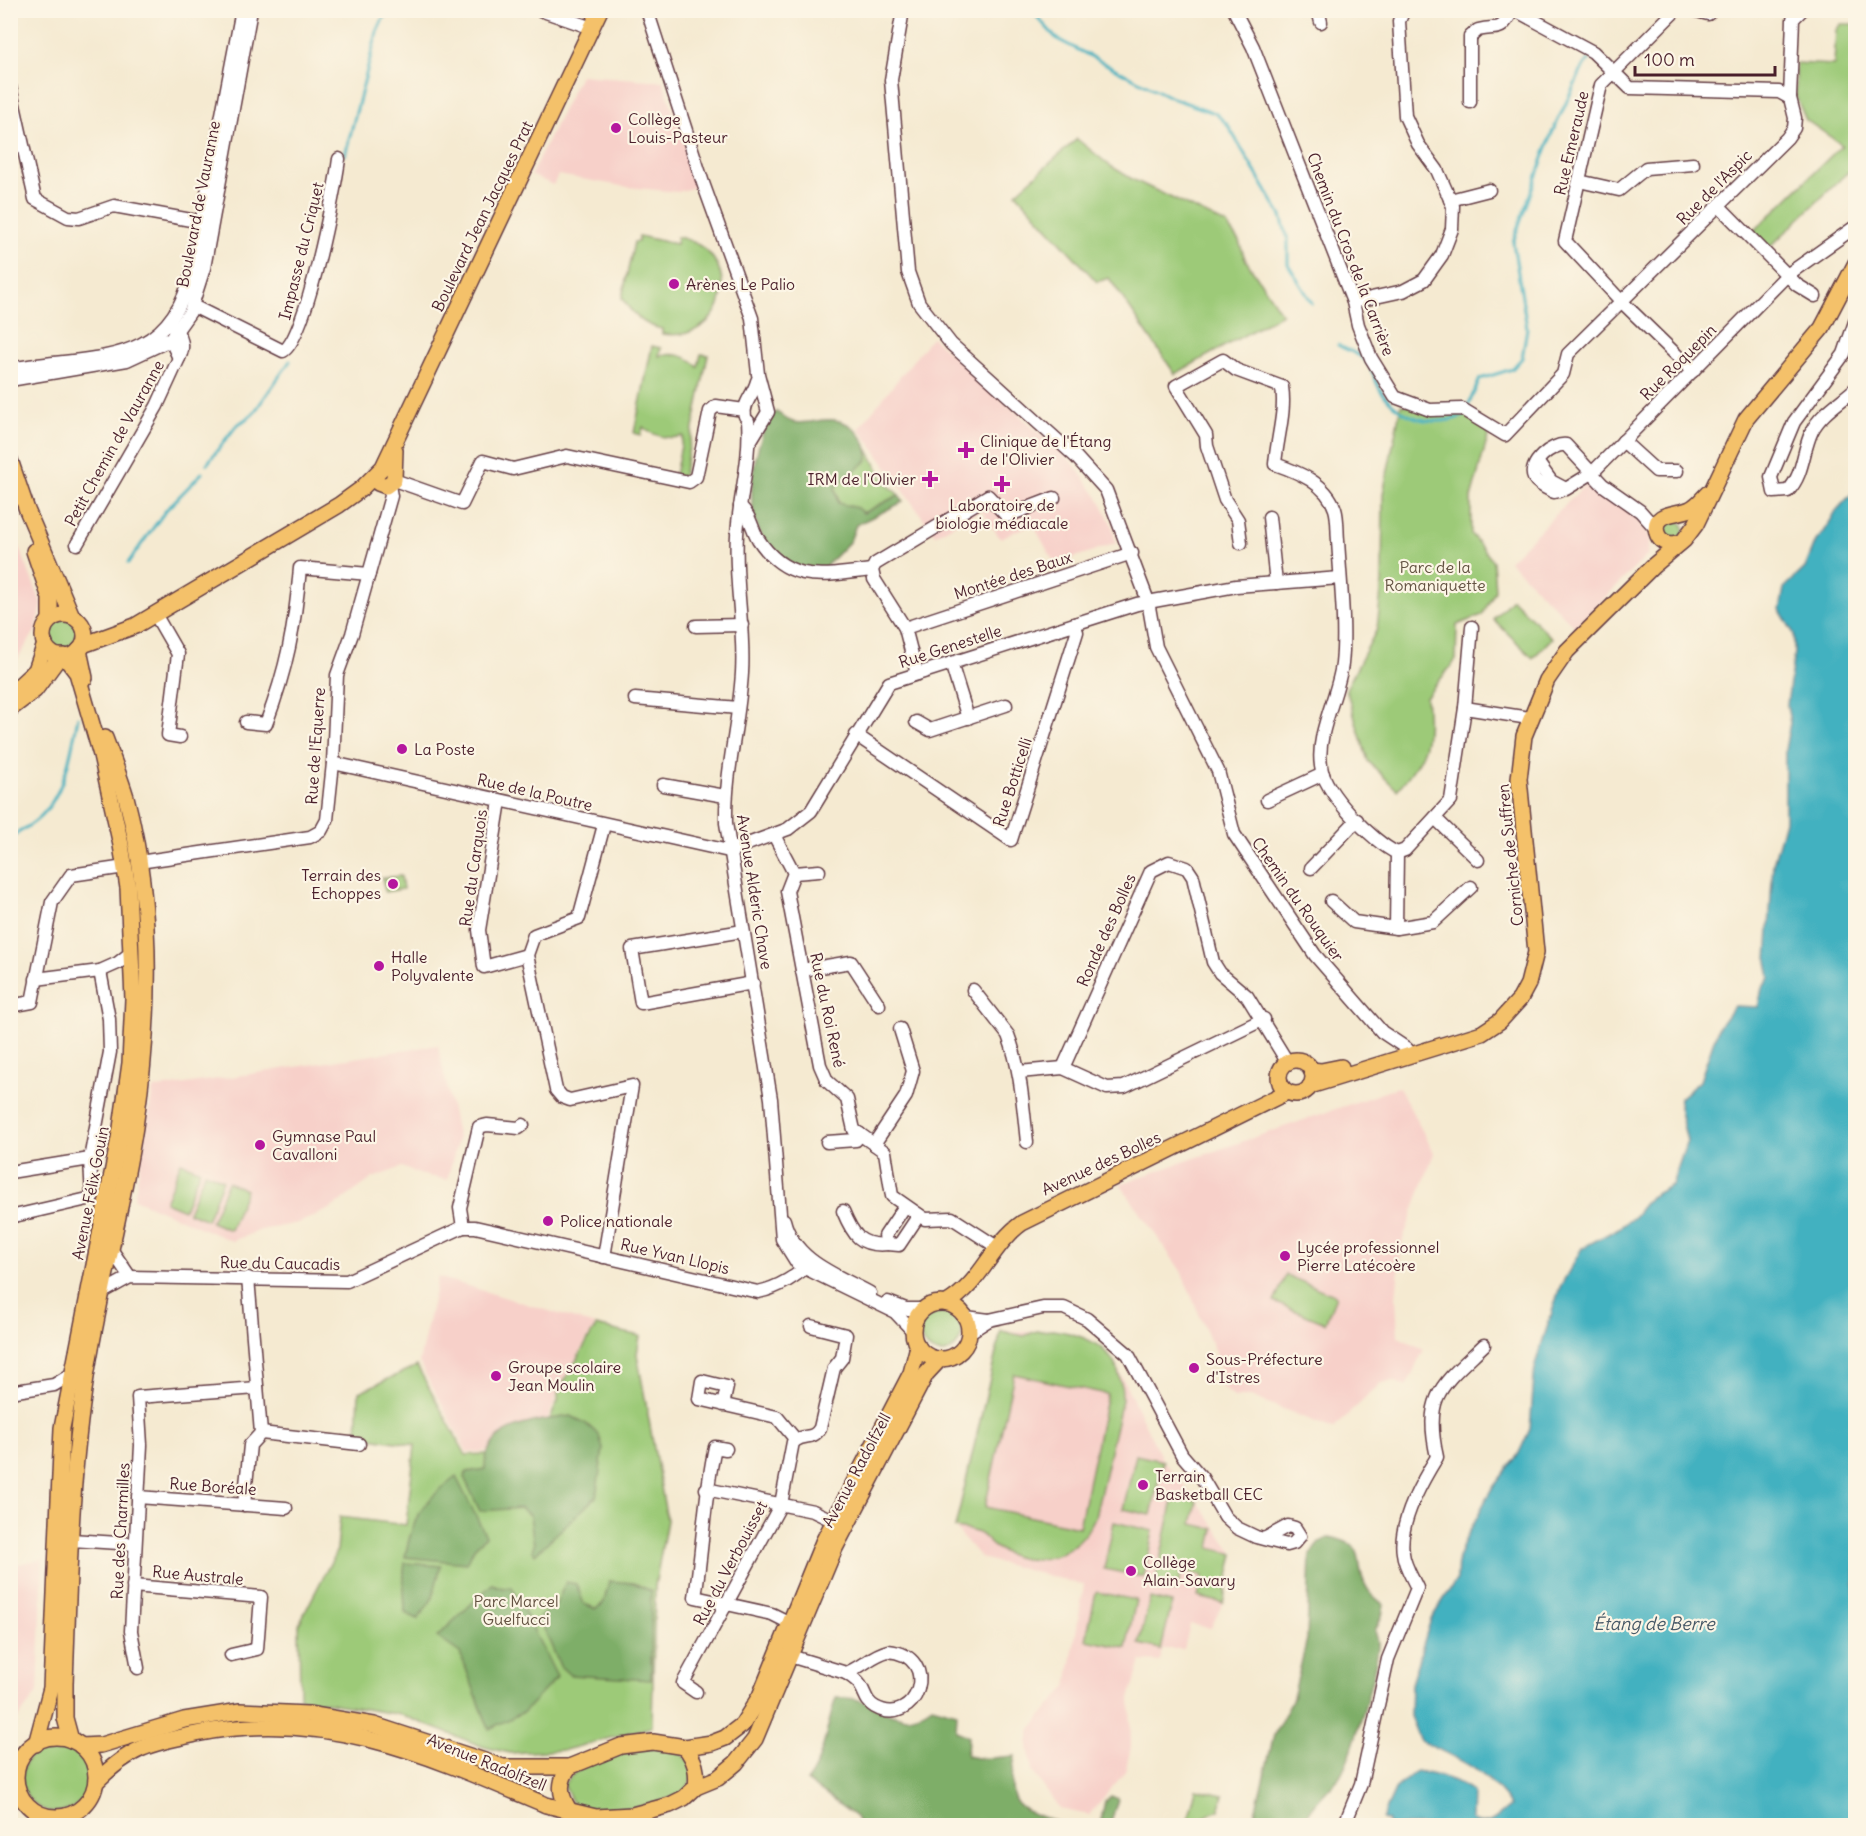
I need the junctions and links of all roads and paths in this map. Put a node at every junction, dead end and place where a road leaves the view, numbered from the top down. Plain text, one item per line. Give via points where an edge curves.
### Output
1 (242, 10) edge
2 (250, 10) edge
3 (540, 10) edge
4 (600, 10) edge
5 (647, 10) edge
6 (903, 10) edge
7 (1234, 10) edge
8 (1404, 10) edge
9 (1514, 10) edge
10 (1676, 10) edge
11 (1693, 10) edge
12 (1712, 10) edge
13 (1802, 10) edge
14 (592, 28) junction
15 (1614, 72) junction
16 (10, 87) edge
17 (1790, 98) junction
18 (1470, 102) dead end
19 (339, 159) dead end
20 (1693, 164) dead end
21 (1579, 181) junction
22 (1489, 190) dead end
23 (1450, 200) junction
24 (1719, 206) junction
25 (202, 222) junction
26 (1855, 227) edge
27 (1856, 263) edge
28 (1787, 275) junction
29 (1815, 297) dead end
30 (1621, 301) junction
31 (1353, 302) junction
32 (193, 306) junction
33 (1856, 319) edge
34 (173, 328) junction
35 (161, 339) junction
36 (179, 358) junction
37 (10, 369) edge
38 (1693, 370) junction
39 (758, 374) junction
40 (10, 380) edge
41 (1856, 388) edge
42 (765, 404) junction
43 (751, 414) junction
44 (1505, 435) joint
45 (1623, 441) junction
46 (10, 460) edge
47 (1677, 471) dead end
48 (1592, 473) junction
49 (382, 478) junction
50 (10, 483) edge
51 (1713, 488) junction
52 (1054, 498) dead end
53 (740, 506) junction
54 (1640, 511) junction
55 (1671, 513) junction
56 (1269, 518) dead end
57 (1658, 534) junction
58 (1683, 540) junction
59 (1241, 543) dead end
60 (76, 544) dead end
61 (1132, 553) junction
62 (1653, 566) junction
63 (872, 570) junction
64 (369, 574) junction
65 (1340, 578) junction
66 (1276, 583) junction
67 (1148, 602) junction
68 (155, 614) junction
69 (50, 620) junction
70 (77, 621) junction
71 (1074, 624) junction
72 (742, 625) junction
73 (696, 626) dead end
74 (1472, 627) dead end
75 (905, 628) junction
76 (110, 637) junction
77 (45, 644) junction
78 (81, 648) junction
79 (62, 656) junction
80 (951, 663) junction
81 (917, 674) junction
82 (10, 694) edge
83 (635, 699) dead end
84 (1006, 705) dead end
85 (738, 708) junction
86 (1464, 708) junction
87 (10, 709) edge
88 (968, 718) junction
89 (1530, 718) junction
90 (916, 722) dead end
91 (246, 723) dead end
92 (856, 735) junction
93 (180, 737) dead end
94 (333, 763) junction
95 (1323, 774) junction
96 (663, 785) dead end
97 (725, 796) junction
98 (1267, 800) dead end
99 (500, 801) junction
100 (1435, 818) junction
101 (1357, 820) junction
102 (604, 825) junction
103 (774, 835) junction
104 (729, 851) junction
105 (1397, 853) junction
106 (1478, 860) dead end
107 (132, 865) junction
108 (1311, 868) dead end
109 (819, 871) dead end
110 (794, 873) junction
111 (1471, 887) dead end
112 (1331, 901) dead end
113 (1396, 928) junction
114 (744, 931) junction
115 (132, 952) junction
116 (527, 955) junction
117 (802, 970) junction
118 (100, 971) junction
119 (36, 979) junction
120 (753, 983) junction
121 (973, 990) dead end
122 (879, 1005) dead end
123 (10, 1006) edge
124 (1264, 1019) junction
125 (900, 1029) dead end
126 (1409, 1051) junction
127 (1288, 1063) junction
128 (1063, 1068) junction
129 (1311, 1070) junction
130 (1019, 1072) junction
131 (1310, 1086) junction
132 (1283, 1087) junction
133 (524, 1125) dead end
134 (860, 1134) junction
135 (827, 1142) dead end
136 (1027, 1142) dead end
137 (874, 1144) junction
138 (90, 1160) junction
139 (10, 1172) edge
140 (92, 1198) junction
141 (905, 1206) junction
142 (106, 1208) junction
143 (843, 1210) dead end
144 (919, 1215) junction
145 (10, 1217) edge
146 (458, 1229) junction
147 (888, 1244) junction
148 (997, 1247) junction
149 (111, 1249) junction
150 (604, 1257) junction
151 (808, 1265) junction
152 (130, 1277) junction
153 (977, 1277) junction
154 (248, 1278) junction
155 (103, 1292) junction
156 (947, 1303) junction
157 (924, 1309) junction
158 (965, 1315) junction
159 (989, 1320) junction
160 (811, 1326) dead end
161 (913, 1331) junction
162 (970, 1332) junction
163 (1484, 1345) dead end
164 (918, 1346) junction
165 (940, 1359) junction
166 (72, 1374) junction
167 (43, 1388) junction
168 (257, 1388) junction
169 (10, 1392) edge
170 (67, 1400) junction
171 (723, 1405) dead end
172 (261, 1433) junction
173 (796, 1440) junction
174 (359, 1444) dead end
175 (726, 1449) dead end
176 (706, 1488) junction
177 (138, 1497) junction
178 (781, 1504) junction
179 (244, 1505) junction
180 (286, 1508) dead end
181 (834, 1521) junction
182 (1264, 1539) dead end
183 (71, 1540) junction
184 (135, 1544) junction
185 (133, 1586) junction
186 (727, 1604) junction
187 (788, 1622) junction
188 (231, 1655) dead end
189 (790, 1656) junction
190 (138, 1668) dead end
191 (846, 1673) junction
192 (696, 1692) dead end
193 (76, 1743) junction
194 (36, 1744) junction
195 (685, 1747) junction
196 (569, 1767) junction
197 (14, 1771) edge
198 (96, 1782) junction
199 (696, 1786) junction
200 (22, 1805) edge
201 (568, 1808) junction
202 (78, 1811) junction
203 (646, 1818) edge
204 (616, 1821) edge
205 (39, 1826) edge
206 (70, 1826) edge
207 (1344, 1826) edge

1 - 25 street, Boulevard de Vauranne
2 - 32 street, Boulevard de Vauranne via 204,268
3 - 14 street
4 - 14 main road, Boulevard Jean Jacques Prat
5 - 39 street, Avenue Alderic Chave via 752,318
6 - 61 street, Chemin du Rouquier via 891,80 908,272 919,303 951,344 1106,489
7 - 31 street, Chemin du Cros de la Carrière via 1253,47
8 - 23 street via 1399,21 1405,116
9 - 15 street via 1593,52
9 - 18 street via 1498,29 1478,30 1470,37
10 - 15 street, Rue Emeraude
11 - 12 street via 1708,14
13 - 17 street, Rue de l'Aspic via 1793,19
14 - 49 main road, Boulevard Jean Jacques Prat via 397,438
15 - 17 street via 1630,88 1779,92
15 - 21 street, Rue Emeraude via 1601,85
16 - 25 street via 35,200 68,217 79,218 114,206
17 - 24 street, Rue de l'Aspic via 1794,128
19 - 32 street, Impasse du Criquet via 332,209 310,285 306,315 290,348 284,351
20 - 21 street via 1646,168 1619,190
21 - 30 street, Rue Emeraude via 1565,241
22 - 23 street
23 - 31 street via 1452,229 1442,255 1425,280 1403,291
24 - 28 street
24 - 30 street, Rue de l'Aspic
25 - 34 street, Boulevard de Vauranne via 185,299
26 - 28 street, Rue Roquepin
27 - 51 main road, Corniche de Suffren via 1822,328 1746,419
28 - 29 street
28 - 38 street, Rue Roquepin
30 - 38 street
30 - 44 street, Rue de l'Aspic via 1568,354 1563,374
31 - 44 street, Chemin du Cros de la Carrière via 1371,358 1395,397 1430,410 1462,410
32 - 34 street, Boulevard de Vauranne
33 - 41 street via 1844,354 1794,422 1771,477 1774,492 1788,491 1795,484 1813,429 1820,418
34 - 35 street, Boulevard de Vauranne
34 - 36 street, Petit Chemin de Vauranne via 183,347
35 - 36 street, Petit Chemin de Vauranne via 177,350
35 - 37 street, Boulevard de Vauranne via 123,352
35 - 40 street, Boulevard de Vauranne via 127,360
36 - 60 street, Petit Chemin de Vauranne via 157,406
38 - 45 street, Rue Roquepin
39 - 42 street, Avenue Alderic Chave
39 - 43 street, Avenue Alderic Chave
42 - 43 street via 758,400
42 - 43 street via 767,417
43 - 49 street via 716,406 710,411 696,477 689,482 567,456 513,470 483,461 462,504
43 - 53 street, Avenue Alderic Chave
45 - 47 street via 1656,471
45 - 48 street, Rue Roquepin
46 - 70 main road via 27,510
48 - 48 street, Rue Roquepin via 1566,445 1554,445 1535,466 1534,478 1554,492
48 - 54 street
49 - 64 street, Rue de l'Equerre via 391,496
49 - 68 main road, Boulevard Jean Jacques Prat
50 - 69 main road via 50,598
51 - 55 main road, Corniche de Suffren via 1690,509
51 - 58 main road, Corniche de Suffren via 1696,524
52 - 63 street via 1007,516 988,496 882,557
53 - 63 street via 748,514 758,538 786,568 802,575 825,576
53 - 72 street, Avenue Alderic Chave via 736,553
54 - 55 street
54 - 57 street
55 - 57 main road via 1659,521
55 - 58 main road via 1687,522
56 - 66 street
57 - 58 main road via 1671,544
57 - 62 main road
58 - 62 main road, Corniche de Suffren
59 - 65 street via 1238,520 1225,500 1206,435 1176,386 1223,360 1241,372 1282,387 1285,405 1277,432 1275,464 1302,473 1319,486 1335,508
61 - 67 street, Chemin du Rouquier
61 - 75 street, Montée des Baux
62 - 89 main road, Corniche de Suffren via 1567,651 1547,680
63 - 75 street
64 - 91 street via 300,568 294,630 282,684 266,724
64 - 94 street, Rue de l'Equerre via 337,675
65 - 66 street, Rue Genestelle
65 - 95 street via 1342,664 1320,753
66 - 67 street, Rue Genestelle
67 - 71 street, Rue Genestelle
67 - 126 street, Chemin du Rouquier via 1156,647 1218,771 1234,834 1315,955 1382,1032
68 - 76 main road, Boulevard Jean Jacques Prat
68 - 93 street via 178,654 168,735
69 - 70 main road via 58,615
69 - 77 main road via 44,630
70 - 76 main road
70 - 78 main road
71 - 80 street, Rue Genestelle
71 - 92 street, Rue Botticelli via 1077,632 1011,840
72 - 73 street
72 - 85 street, Avenue Alderic Chave
74 - 86 street
75 - 81 street
76 - 78 main road, Boulevard Jean Jacques Prat
77 - 79 main road
77 - 82 main road via 36,670
78 - 79 main road
78 - 107 main road, Avenue Félix Gouin via 83,671 125,796
79 - 87 main road via 35,690
79 - 107 main road, Avenue Félix Gouin via 77,673
80 - 81 street, Rue Genestelle
80 - 88 street
81 - 92 street, Rue Genestelle via 889,683
83 - 85 street
84 - 88 street
85 - 97 street, Avenue Alderic Chave
86 - 89 street
86 - 100 street via 1451,800
88 - 90 street via 930,730
89 - 126 main road, Corniche de Suffren via 1519,778 1536,931 1532,971 1520,999 1500,1021 1482,1033
92 - 103 street, Rue Genestelle via 811,811
94 - 99 street, Rue de la Poutre
94 - 107 street, Rue de l'Equerre via 323,832
95 - 98 street
95 - 101 street via 1334,795
96 - 97 street
97 - 104 street, Avenue Alderic Chave
99 - 102 street, Rue de la Poutre
99 - 116 street, Rue du Carquois via 479,930 484,967
100 - 105 street via 1406,850
100 - 106 street
101 - 105 street via 1385,848
101 - 108 street
102 - 104 street, Rue de la Poutre
102 - 116 street via 579,918 534,935
103 - 104 street, Rue Genestelle
103 - 110 street
104 - 114 street, Avenue Alderic Chave
105 - 113 street
107 - 115 main road, Avenue Félix Gouin
107 - 119 street, Rue de l'Equerre via 71,875 60,887 52,902
107 - 149 main road, Avenue Félix Gouin via 146,967 142,1076
109 - 110 street
110 - 117 street, Rue du Roi René via 787,891
111 - 113 street via 1433,922
112 - 113 street via 1354,922
114 - 120 street, Avenue Alderic Chave
114 - 120 street via 632,949 641,1003
115 - 118 street
115 - 142 main road, Avenue Félix Gouin via 130,1063
116 - 150 street via 556,1089 562,1097 570,1100 632,1086
117 - 122 street via 852,962
117 - 134 street, Rue du Roi René via 820,1065 827,1081 848,1099 854,1130
118 - 119 street
118 - 138 street via 109,1018 110,1053
119 - 123 street, Rue de l'Equerre via 32,1002
120 - 151 street, Avenue Alderic Chave via 771,1099 782,1239 797,1263
121 - 130 street via 1008,1035
124 - 127 street, Ronde des Bolles
124 - 128 street via 1124,1087 1107,1088
124 - 128 street, Ronde des Bolles via 1214,962 1193,877 1187,868 1169,862 1160,864 1151,871
125 - 137 street via 914,1071 906,1096
126 - 129 main road via 1335,1069
126 - 131 main road
127 - 129 main road via 1299,1061
127 - 132 main road via 1280,1071
128 - 130 street
129 - 131 main road
130 - 136 street
131 - 132 main road via 1297,1094
132 - 148 main road, Avenue des Bolles via 1259,1106 1039,1213 1011,1230
133 - 146 street via 479,1127
134 - 135 street via 856,1140
134 - 137 street
137 - 141 street via 885,1152 892,1196
138 - 139 street
138 - 140 street
140 - 142 street
140 - 145 street
141 - 144 street
141 - 147 street via 885,1236
142 - 166 main road, Avenue Félix Gouin
143 - 147 street via 852,1233 872,1246
144 - 147 street via 899,1245
144 - 148 street via 925,1219 952,1218
146 - 150 street, Rue Yvan Llopis via 475,1227
146 - 154 street, Rue du Caucadis via 347,1281
148 - 153 main road, Avenue des Bolles
149 - 152 street
149 - 155 main road, Avenue Félix Gouin
150 - 151 street, Rue Yvan Llopis via 758,1292 771,1290
151 - 157 street, Avenue Alderic Chave via 897,1307
151 - 161 street, Avenue Alderic Chave via 895,1312
152 - 154 street, Rue du Caucadis
152 - 155 street, Rue du Caucadis
153 - 156 main road, Avenue des Bolles
153 - 158 main road, Avenue des Bolles
154 - 168 street
155 - 183 main road, Avenue Félix Gouin via 79,1428
156 - 157 main road
156 - 158 main road
157 - 161 main road
158 - 159 street
158 - 162 main road
159 - 162 street
159 - 182 street via 1043,1308 1064,1308 1087,1319 1128,1354 1182,1455 1226,1517 1238,1528
160 - 173 street via 846,1335 843,1358 834,1368 820,1428 809,1438
161 - 164 main road
162 - 165 main road via 958,1354
163 - 207 street via 1447,1383 1433,1405 1431,1429 1437,1456 1419,1487 1404,1532 1403,1553 1417,1588 1388,1659 1361,1784
164 - 165 main road via 925,1354
164 - 181 main road, Avenue Radolfzell via 911,1373
165 - 189 main road, Avenue Radolfzell via 927,1374 851,1517 817,1587
166 - 167 street
166 - 170 main road, Avenue Félix Gouin
167 - 169 street
167 - 170 street
168 - 172 street
168 - 177 street, Rue des Charmilles via 138,1397
170 - 194 main road, Avenue Félix Gouin via 62,1428 51,1688
171 - 173 street via 777,1417
172 - 174 street
172 - 179 street via 250,1445
173 - 178 street, Rue du Verbouisset
175 - 176 street via 715,1447
176 - 178 street
176 - 186 street via 705,1538 695,1598
177 - 179 street, Rue Boréale
177 - 184 street, Rue des Charmilles
178 - 181 street via 813,1511
178 - 186 street, Rue du Verbouisset
179 - 180 street, Rue Boréale
181 - 187 main road, Avenue Radolfzell
183 - 184 street
183 - 193 main road, Avenue Félix Gouin via 65,1718
184 - 185 street, Rue des Charmilles
185 - 188 street, Rue Australe via 261,1597 257,1649
185 - 190 street, Rue des Charmilles via 131,1631
186 - 187 street via 772,1614
186 - 192 street, Rue du Verbouisset via 683,1683
187 - 195 main road, Avenue Radolfzell via 760,1696 742,1725 712,1743
189 - 191 street
189 - 199 main road, Avenue Radolfzell via 755,1738 736,1763 718,1778
191 - 191 street via 860,1685 869,1703 888,1711 907,1706 919,1690 914,1662 898,1652 879,1653
193 - 194 main road via 52,1737
193 - 196 main road, Avenue Radolfzell via 101,1745 184,1720 240,1711 308,1714 408,1734 503,1767
193 - 198 main road via 93,1762
194 - 197 main road via 25,1752
195 - 196 main road, Avenue Radolfzell via 659,1742 621,1746
195 - 199 main road via 693,1757
196 - 201 main road via 561,1786
197 - 200 main road
198 - 201 main road, Avenue Radolfzell via 126,1755 157,1743 218,1730 293,1726 346,1732 383,1742 546,1805
198 - 202 main road via 87,1803
199 - 203 main road, Avenue Radolfzell via 684,1798
200 - 202 main road via 55,1817
200 - 205 main road
201 - 204 main road, Avenue Radolfzell via 582,1815
202 - 206 main road
203 - 204 main road, Avenue Radolfzell

